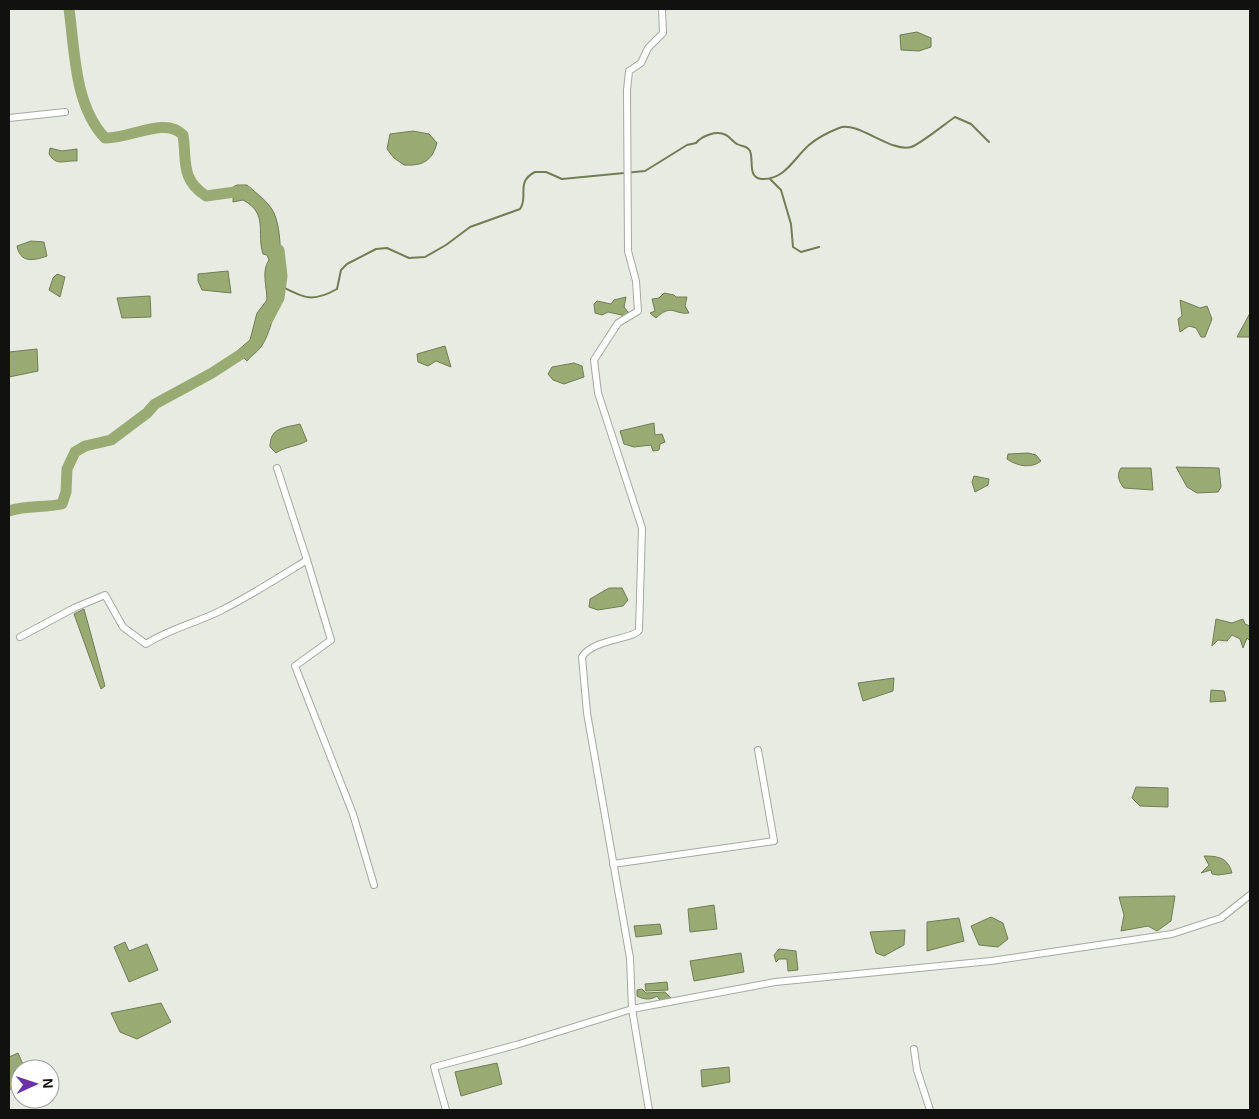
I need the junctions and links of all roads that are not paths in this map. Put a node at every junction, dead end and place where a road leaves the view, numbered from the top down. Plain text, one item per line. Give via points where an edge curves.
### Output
1 (662, 9) edge
2 (65, 112) dead end
3 (9, 118) edge
4 (277, 468) dead end
5 (307, 560) junction
6 (20, 637) dead end
7 (758, 750) dead end
8 (613, 864) junction
9 (374, 885) dead end
10 (1250, 895) edge
11 (632, 1009) junction
12 (914, 1049) dead end
13 (446, 1110) edge
14 (649, 1110) edge
15 (930, 1110) edge

1 - 8 street via 664,33 648,48 641,63 629,71 627,90 628,251 636,281 638,311 618,323 594,360 598,393 642,528 638,634 610,639 582,657 587,713
2 - 3 street
4 - 5 street
5 - 6 street via 247,598 146,644 123,627 105,595
5 - 9 street via 331,640 295,666 352,814
7 - 8 street via 774,841
8 - 11 street via 630,958
10 - 11 street via 1221,918 1172,934 991,961 775,982
11 - 13 street via 434,1067
11 - 14 street
12 - 15 street

